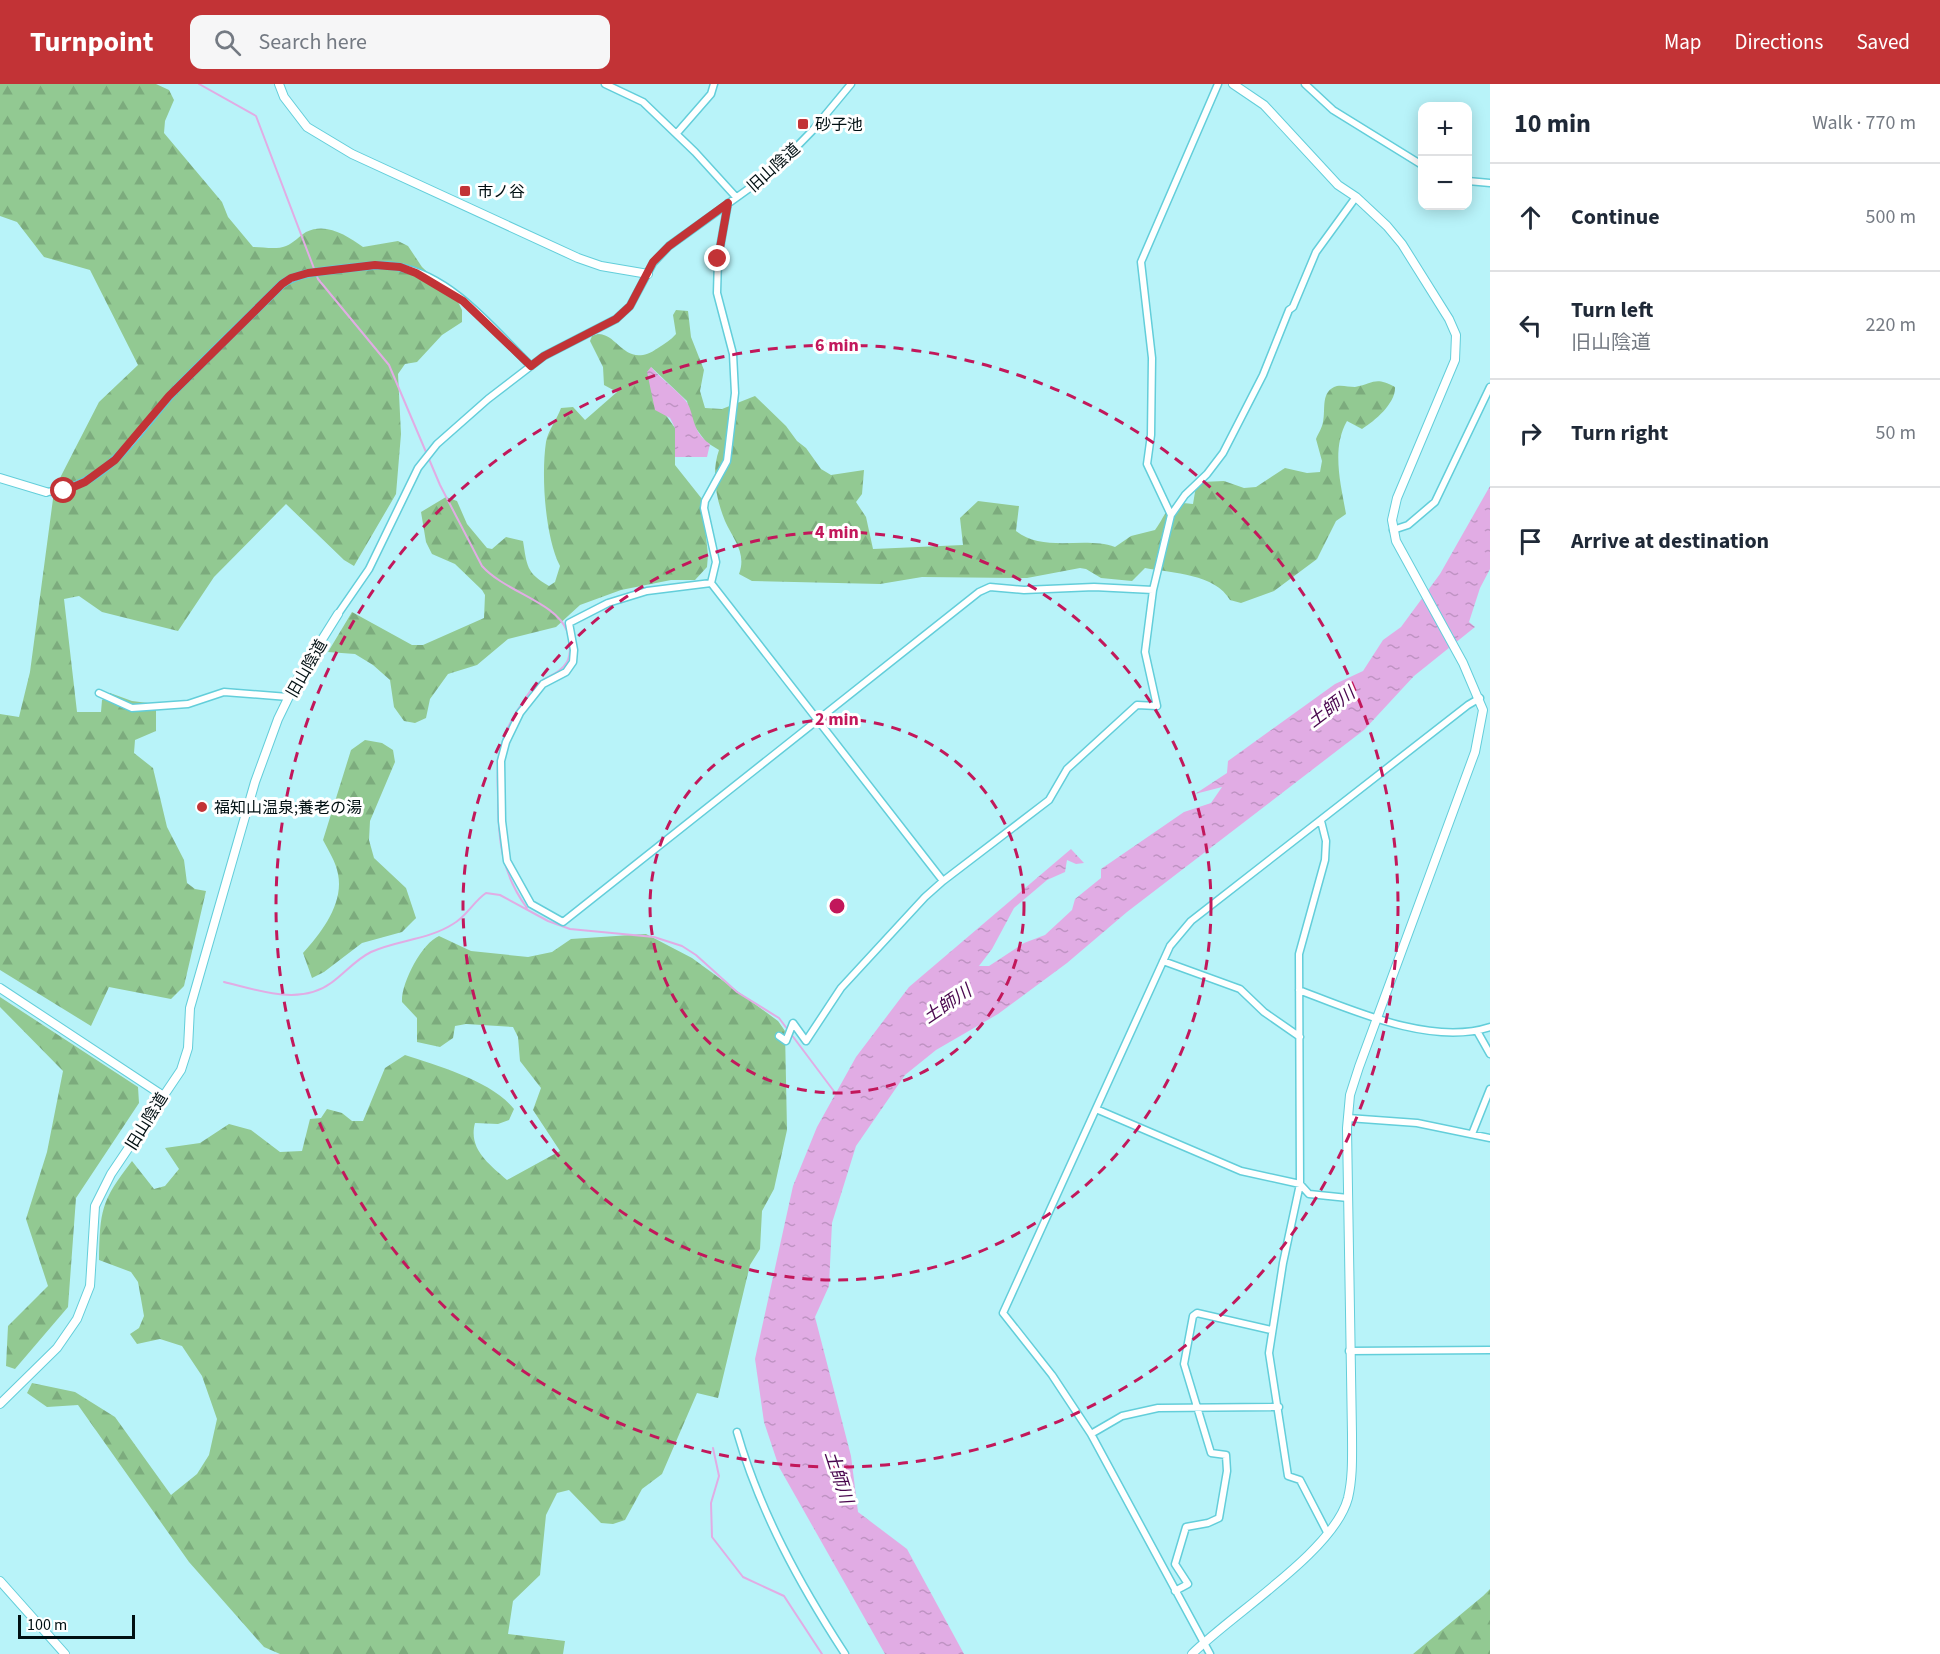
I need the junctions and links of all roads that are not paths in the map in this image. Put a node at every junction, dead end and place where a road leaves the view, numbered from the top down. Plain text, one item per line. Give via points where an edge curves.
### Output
1 (279, 84) edge
2 (605, 84) edge
3 (714, 84) edge
4 (851, 84) edge
5 (1218, 84) edge
6 (1233, 84) edge
7 (1305, 84) edge
8 (676, 133) junction
9 (1418, 163) edge
10 (1472, 181) edge
11 (1490, 183) edge
12 (736, 197) junction
13 (1356, 197) junction
14 (728, 203) junction
15 (648, 274) junction
16 (531, 366) junction
17 (1490, 387) edge
18 (0, 478) edge
19 (46, 492) joint
20 (1171, 515) junction
21 (1393, 530) junction
22 (711, 583) junction
23 (1153, 590) junction
24 (338, 614) joint
25 (99, 693) dead end
26 (288, 698) junction
27 (1480, 699) junction
28 (818, 720) junction
29 (1321, 821) junction
30 (943, 880) junction
31 (1163, 961) junction
32 (0, 988) edge
33 (1299, 990) junction
34 (1375, 1019) junction
35 (1490, 1027) edge
36 (1477, 1031) junction
37 (779, 1036) dead end
38 (1300, 1037) junction
39 (1490, 1054) edge
40 (1490, 1089) edge
41 (162, 1095) junction
42 (1096, 1109) junction
43 (1348, 1118) junction
44 (1472, 1134) junction
45 (1490, 1138) edge
46 (1300, 1184) junction
47 (1348, 1198) junction
48 (1271, 1330) junction
49 (1490, 1350) edge
50 (1349, 1351) junction
51 (0, 1404) edge
52 (1279, 1407) junction
53 (1197, 1408) junction
54 (737, 1432) dead end
55 (1091, 1434) junction
56 (1328, 1534) junction
57 (0, 1581) edge
58 (1175, 1591) junction
59 (1204, 1642) junction
60 (65, 1654) edge
61 (845, 1654) edge
62 (1192, 1654) edge
63 (1210, 1654) edge

1 - 15 street via 284,97 308,127 352,154 578,258
2 - 8 street via 643,102
3 - 8 street via 711,94
4 - 12 street, 旧山陰道 via 772,172
5 - 20 street via 1141,262 1152,358 1147,464
6 - 13 street via 1264,105 1338,185
7 - 9 street via 1333,110
8 - 12 street
10 - 11 street
12 - 14 street, 旧山陰道
13 - 20 street via 1316,252 1263,375 1223,453
13 - 21 street via 1402,244 1456,335 1455,360 1396,498
14 - 15 street, 旧山陰道 via 669,246 653,262
14 - 22 street via 718,259 717,292 735,377 727,461 704,508 716,562
15 - 16 street, 旧山陰道 via 630,306 616,319 550,352
16 - 19 street via 463,301 416,273 375,265 308,273 282,284 169,396 115,460 85,482 64,491
16 - 24 street, 旧山陰道 via 437,444 417,468 369,569
17 - 21 street via 1436,502 1408,525
18 - 19 street
20 - 23 street
21 - 27 street
22 - 28 street
22 - 28 street via 647,591 608,603 569,623 573,662 566,672 543,684 520,713 501,761 507,861 531,903 563,922
23 - 28 street via 990,587
23 - 30 street via 1145,652 1157,706 1137,705 1067,769 1049,800
24 - 26 street, 旧山陰道
25 - 26 street via 132,708 188,704 224,692
26 - 41 street, 旧山陰道 via 255,782 233,855 190,1008 188,1048 181,1070
27 - 29 street
27 - 34 street via 1483,710 1475,752
28 - 30 street
29 - 31 street via 1191,921
29 - 33 street via 1326,841 1324,860 1299,954
30 - 37 street via 865,960 806,1041 793,1023 786,1041
31 - 38 street via 1240,989
31 - 42 street
32 - 41 street
33 - 34 street
33 - 38 street
34 - 36 street via 1401,1027
34 - 43 street via 1350,1095
35 - 36 street
36 - 39 street
38 - 46 street
40 - 44 street
41 - 51 street, 旧山陰道 via 95,1206 90,1286 77,1320 57,1348
42 - 46 street via 1241,1171
42 - 55 street via 1003,1313 1052,1375
43 - 44 street via 1417,1123
43 - 47 street
44 - 45 street
46 - 47 street via 1309,1194
46 - 48 street
47 - 50 street
48 - 52 street via 1269,1353
48 - 53 street via 1197,1313 1193,1316 1184,1364
49 - 50 street
50 - 56 street via 1352,1471 1348,1499
52 - 53 street
52 - 56 street via 1280,1438 1288,1476 1300,1480
53 - 55 street via 1158,1408 1122,1416
53 - 58 street via 1211,1453 1226,1455 1227,1471 1219,1518 1186,1527 1175,1564 1188,1584
54 - 61 street via 769,1521
55 - 58 street
56 - 59 street
57 - 60 street
58 - 59 street
59 - 62 street
59 - 63 street

